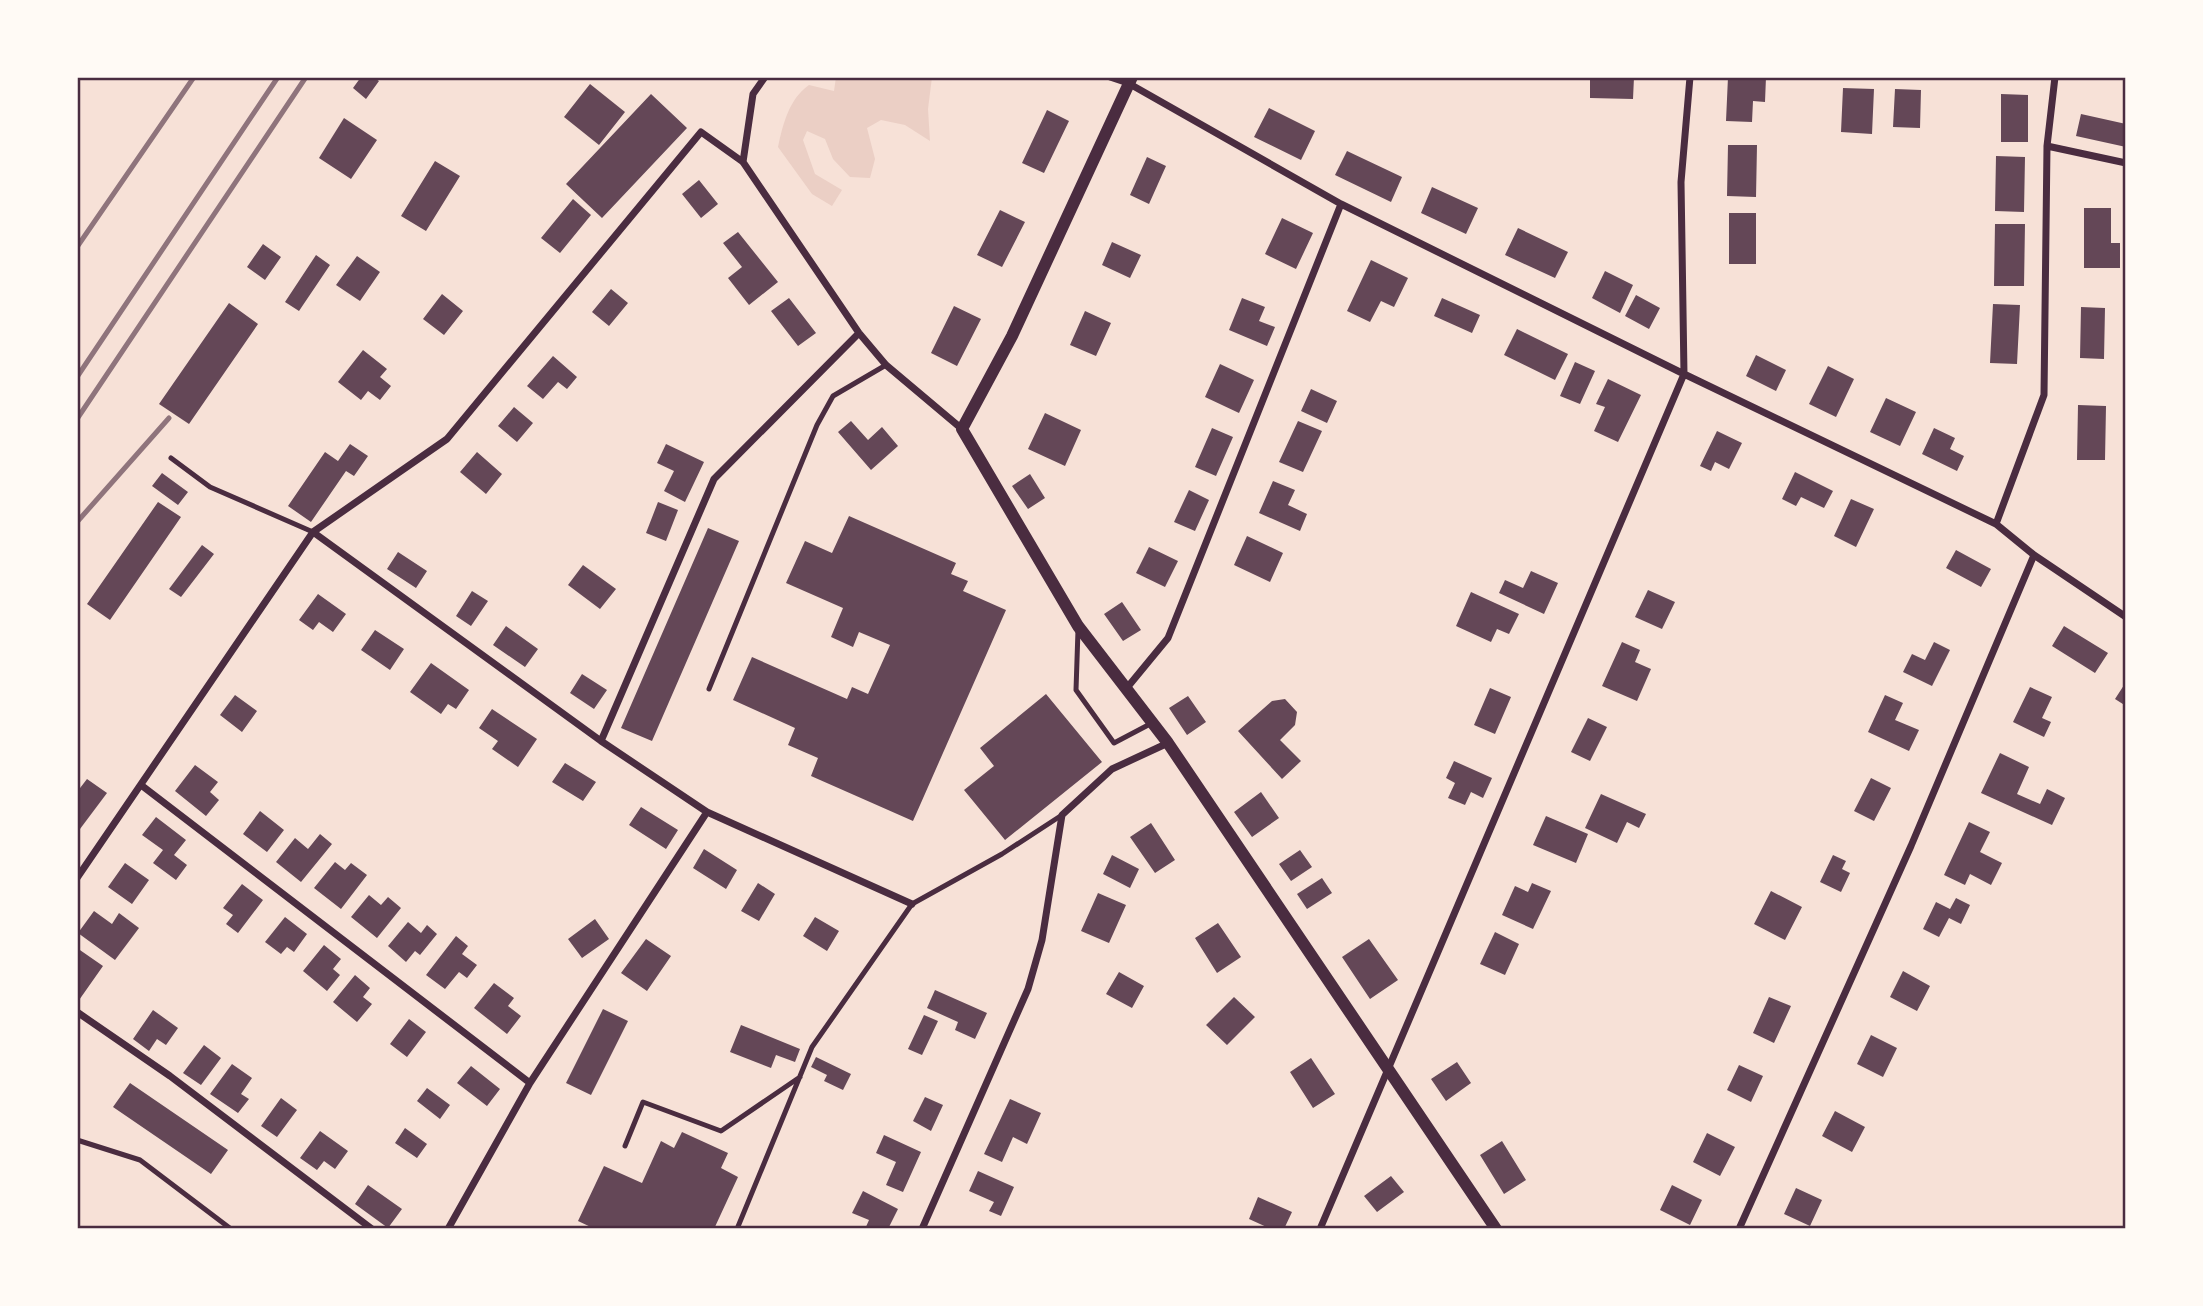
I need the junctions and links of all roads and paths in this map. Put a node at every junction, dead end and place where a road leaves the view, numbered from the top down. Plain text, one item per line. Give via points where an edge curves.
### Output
1 (765, 77) edge
2 (1110, 77) edge
3 (1690, 77) edge
4 (2055, 77) edge
5 (1130, 80) edge
6 (2047, 146) junction
7 (743, 162) junction
8 (2126, 163) edge
9 (1341, 204) junction
10 (859, 333) junction
11 (886, 365) junction
12 (1684, 374) junction
13 (962, 429) junction
14 (171, 458) dead end
15 (1996, 524) junction
16 (313, 532) junction
17 (2034, 555) junction
18 (2126, 617) edge
19 (1078, 626) junction
20 (709, 689) dead end
21 (1126, 689) junction
22 (1153, 722) junction
23 (601, 741) junction
24 (1168, 743) junction
25 (141, 785) junction
26 (707, 811) junction
27 (1062, 815) junction
28 (77, 878) edge
29 (912, 904) junction
30 (77, 1012) edge
31 (1390, 1070) junction
32 (800, 1077) junction
33 (530, 1083) junction
34 (77, 1140) edge
35 (625, 1146) dead end
36 (231, 1229) edge
37 (372, 1229) edge
38 (448, 1229) edge
39 (737, 1229) edge
40 (922, 1229) edge
41 (1320, 1229) edge
42 (1496, 1229) edge
43 (1739, 1229) edge

1 - 7 street via 752,94
2 - 5 street
3 - 12 street via 1681,182
4 - 6 street
5 - 9 street
5 - 13 street via 1012,336
6 - 8 street
6 - 15 street via 2044,395
7 - 10 street
7 - 16 street via 701,132 447,439
9 - 12 street
9 - 21 street via 1168,638
10 - 11 street
10 - 23 street via 714,478
11 - 13 street
11 - 20 lane via 833,396 828,405
12 - 15 street
12 - 31 street
13 - 19 street
14 - 16 lane via 210,487
15 - 17 street
16 - 23 street
16 - 25 street
17 - 18 street
17 - 43 street via 1911,846
19 - 21 street
19 - 22 lane via 1076,690 1114,743
21 - 22 street
22 - 24 street
23 - 26 street
24 - 27 street via 1112,769
24 - 31 street
25 - 28 street
25 - 33 street
26 - 29 street
26 - 33 street
27 - 29 lane
27 - 40 street via 1042,940 1028,989
29 - 32 lane via 812,1047
30 - 37 street via 170,1076
31 - 41 street
31 - 42 street
32 - 35 lane via 721,1131 643,1102
32 - 39 lane
33 - 38 street
34 - 36 lane via 140,1160

